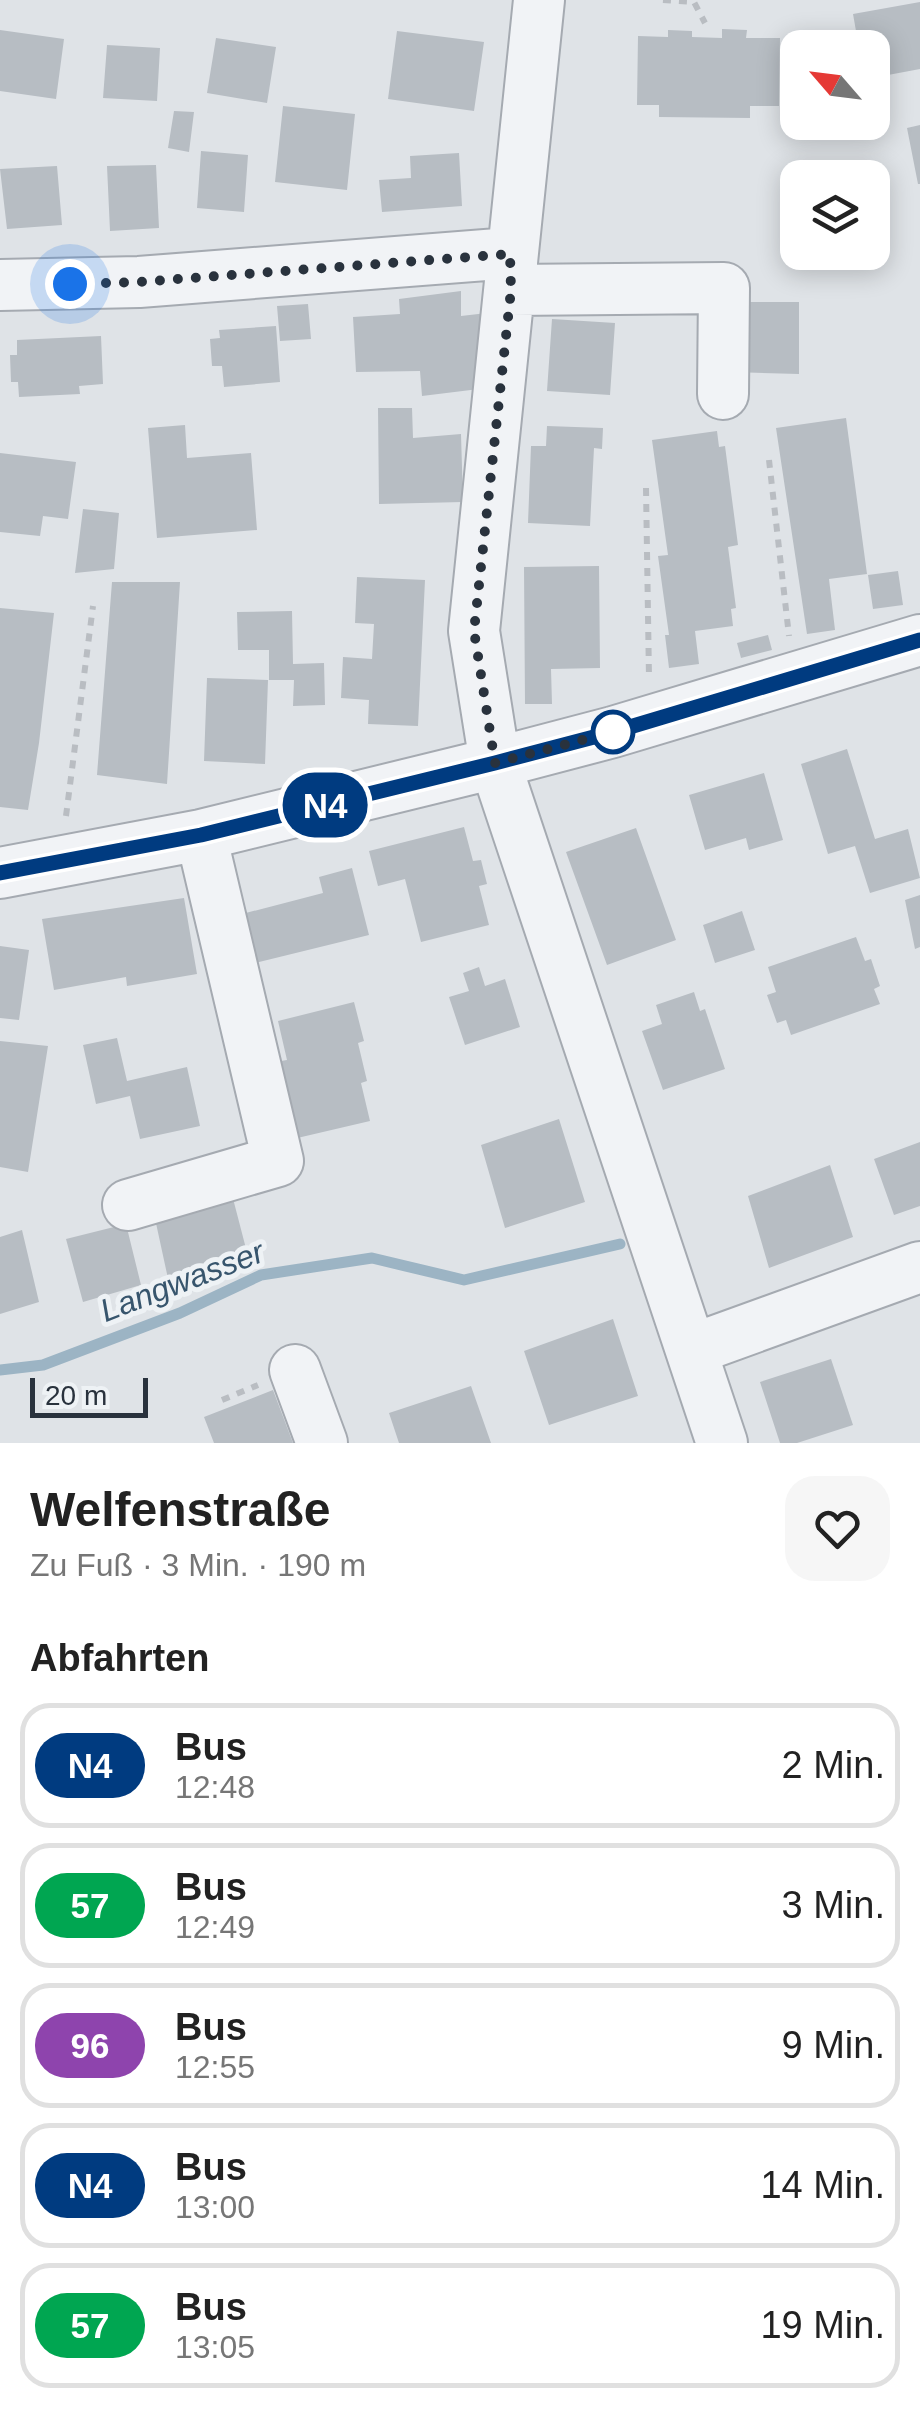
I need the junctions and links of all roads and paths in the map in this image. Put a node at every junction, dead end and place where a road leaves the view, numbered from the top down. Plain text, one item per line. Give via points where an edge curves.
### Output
1 (539, 0) edge
2 (663, 0) edge
3 (705, 23) dead end
4 (511, 272) junction
5 (0, 285) edge
6 (723, 394) dead end
7 (768, 460) dead end
8 (646, 488) dead end
9 (93, 606) dead end
10 (920, 640) edge
11 (794, 677) junction
12 (650, 719) junction
13 (495, 763) junction
14 (201, 835) junction
15 (60, 862) junction
16 (0, 873) edge
17 (128, 1205) dead end
18 (920, 1267) edge
19 (691, 1350) junction
20 (295, 1370) dead end
21 (322, 1443) edge
22 (722, 1443) edge

1 - 4 street
2 - 3 path via 694,2
4 - 5 street
4 - 6 street via 724,288
4 - 13 street via 474,631
7 - 11 path
8 - 12 path
9 - 15 path
10 - 11 street
11 - 12 street
12 - 13 street
13 - 14 street
13 - 19 street
14 - 15 street
14 - 17 street via 278,1161
15 - 16 street
18 - 19 street
19 - 22 street
20 - 21 street

